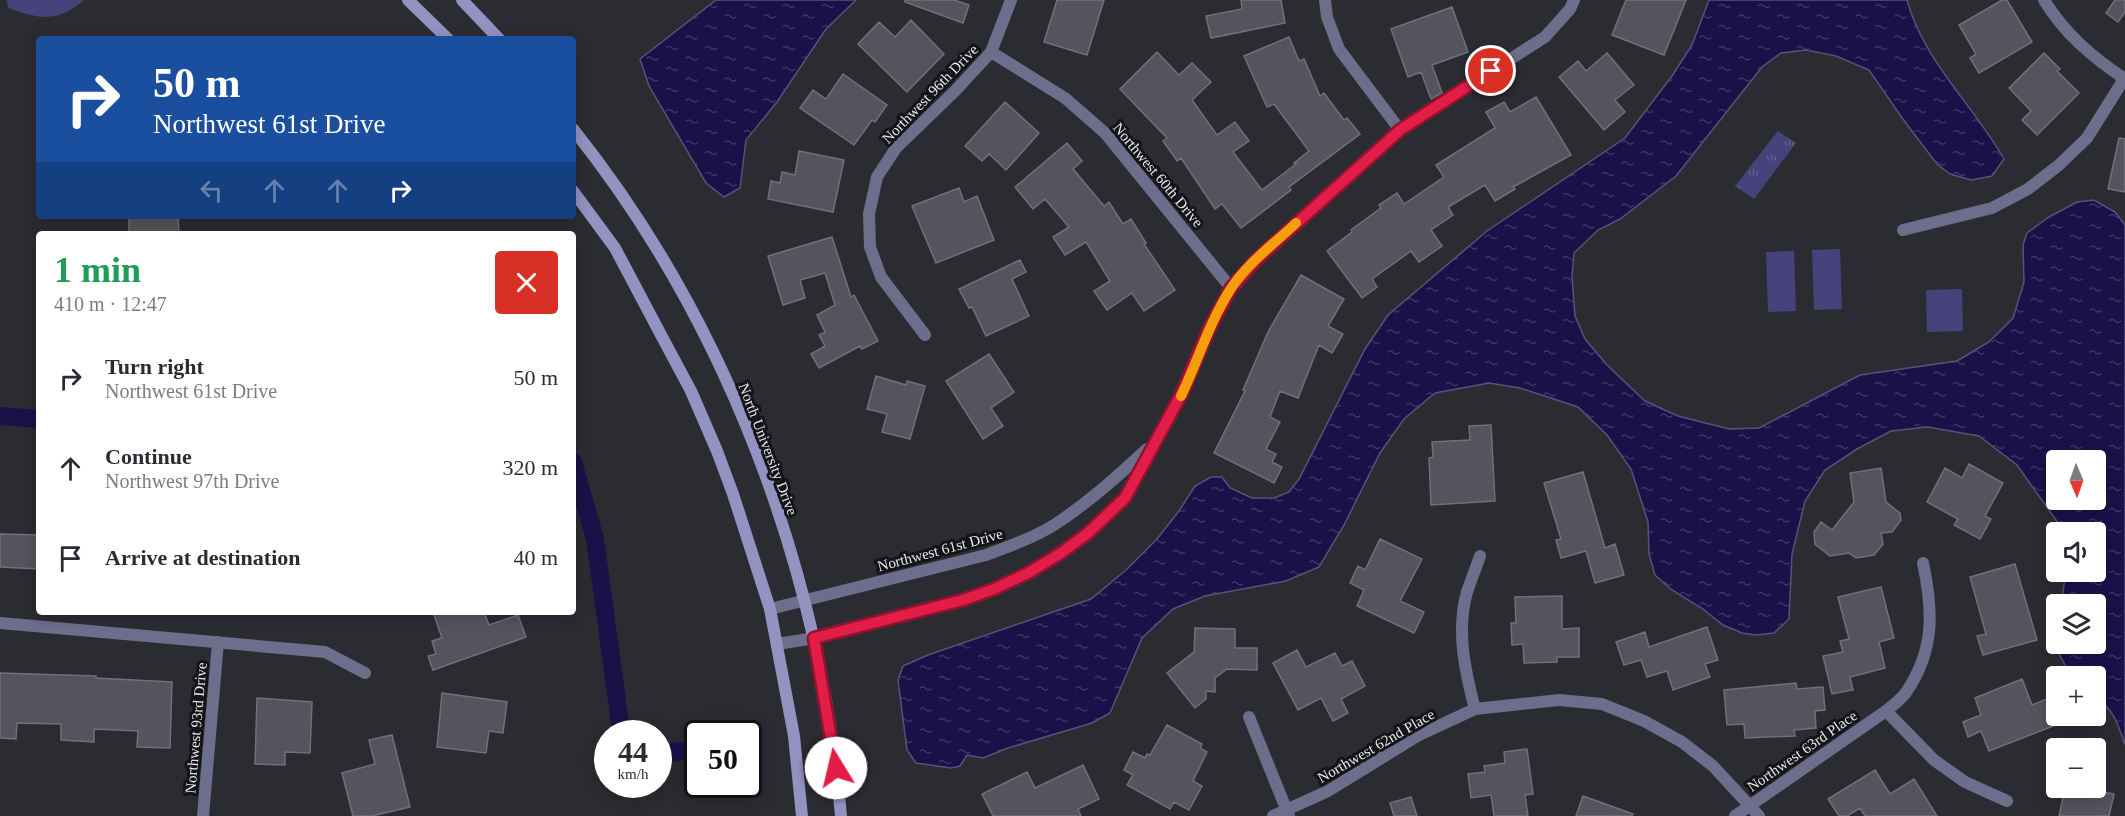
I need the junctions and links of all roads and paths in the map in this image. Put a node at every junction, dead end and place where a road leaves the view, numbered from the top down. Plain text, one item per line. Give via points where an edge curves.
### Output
1 (408, 0) edge
2 (462, 0) edge
3 (1011, 0) edge
4 (1325, 0) edge
5 (1574, 0) edge
6 (2044, 0) edge
7 (445, 36) edge
8 (496, 36) edge
9 (991, 52) junction
10 (2125, 79) edge
11 (1400, 130) junction
12 (576, 133) edge
13 (576, 195) edge
14 (1902, 230) dead end
15 (1231, 288) junction
16 (925, 335) dead end
17 (1157, 440) junction
18 (1480, 556) dead end
19 (1923, 563) dead end
20 (806, 600) junction
21 (770, 609) junction
22 (0, 623) edge
23 (814, 638) junction
24 (218, 642) junction
25 (777, 644) junction
26 (365, 673) dead end
27 (1475, 709) junction
28 (1886, 711) junction
29 (1249, 717) dead end
30 (2007, 801) dead end
31 (1755, 812) edge
32 (1287, 813) edge
33 (203, 816) edge
34 (802, 816) edge
35 (841, 816) edge
36 (1273, 816) edge
37 (1736, 816) edge

1 - 7 main road
2 - 8 main road
3 - 9 street, Northwest 96th Drive
4 - 11 street via 1339,49
5 - 11 street, Northwest 61st Drive via 1545,37
6 - 10 street via 2058,23 2092,56
9 - 15 street, Northwest 60th Drive via 1065,98 1105,133
9 - 16 street, Northwest 96th Drive via 896,148 878,177 869,214 870,247 881,277
10 - 14 street via 2087,138 2028,189 1992,208
11 - 15 street, Northwest 61st Drive via 1257,259
12 - 20 main road, North University Drive via 651,237 696,318 767,479
13 - 21 main road via 615,248 691,392 733,494
15 - 17 street, Northwest 61st Drive
17 - 20 street, Northwest 61st Drive via 1106,487 1053,526 1021,542 987,555
17 - 23 street, Northwest 61st Drive via 1125,498 1088,533 1028,573 963,600
18 - 27 street via 1467,593 1462,627 1463,663
19 - 28 street, Northwest 63rd Place via 1930,597 1929,642 1906,692
20 - 21 street, Northwest 61st Drive
20 - 23 main road, North University Drive
21 - 25 main road
22 - 24 street
23 - 25 street, Northwest 61st Drive
23 - 35 main road, North University Drive
24 - 26 street via 325,652
24 - 33 street, Northwest 93rd Drive
25 - 34 main road via 794,736
27 - 31 street, Northwest 62nd Place via 1559,700 1602,704 1682,742 1713,766
27 - 32 street, Northwest 62nd Place via 1419,735
28 - 30 street via 1934,760 1965,782
28 - 31 street, Northwest 63rd Place
29 - 32 street
31 - 37 street, Northwest 63rd Place
32 - 36 street, Northwest 62nd Place

